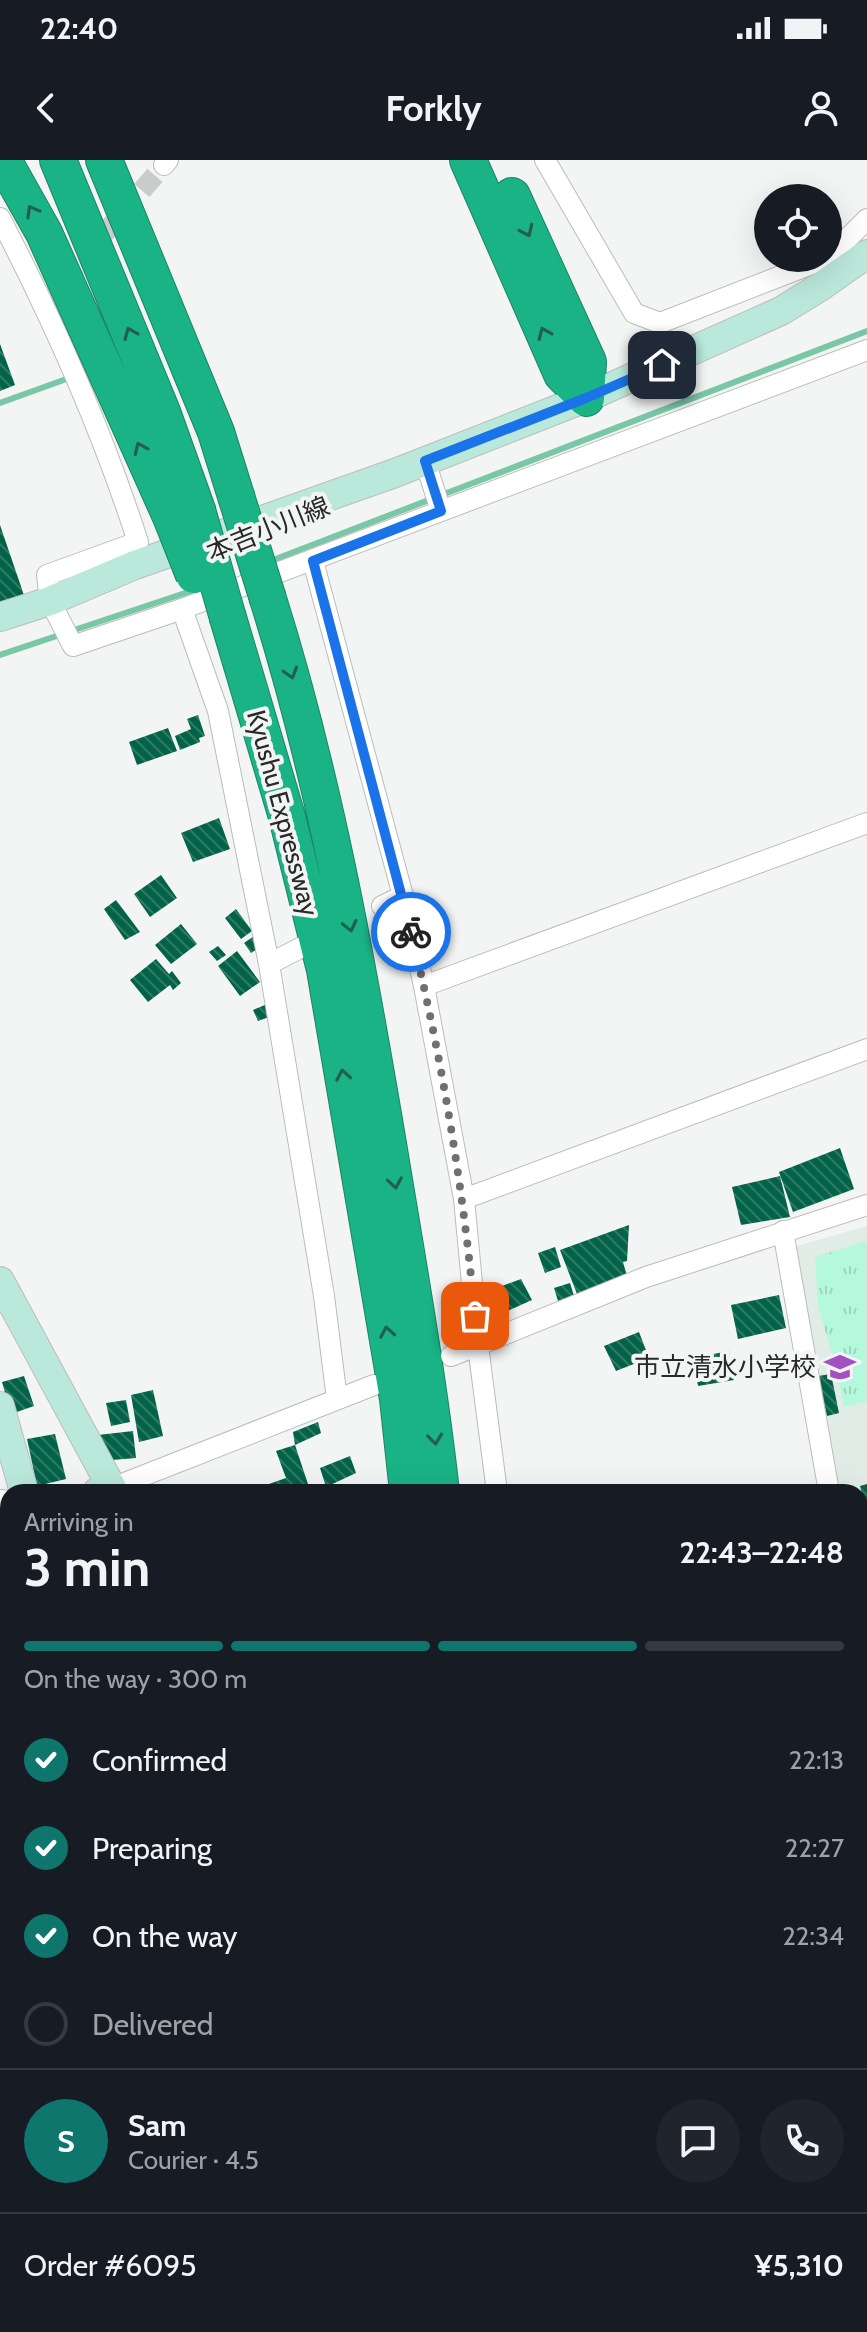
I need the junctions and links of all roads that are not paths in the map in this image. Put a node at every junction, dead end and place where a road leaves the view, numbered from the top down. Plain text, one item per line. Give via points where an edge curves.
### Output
1 (3, 160) edge
2 (58, 160) edge
3 (104, 160) edge
4 (468, 160) edge
5 (494, 160) edge
6 (545, 160) edge
7 (154, 162) edge
8 (0, 218) edge
9 (867, 219) edge
10 (842, 243) edge
11 (867, 254) edge
12 (791, 272) edge
13 (63, 281) tunnel mouth
14 (45, 303) junction
15 (867, 350) edge
16 (586, 398) junction
17 (216, 432) junction
18 (425, 461) junction
19 (441, 511) junction
20 (184, 514) junction
21 (313, 561) junction
22 (50, 601) junction
23 (207, 616) junction
24 (0, 617) edge
25 (867, 823) edge
26 (403, 896) junction
27 (382, 906) dead end
28 (304, 946) dead end
29 (269, 964) junction
30 (424, 986) junction
31 (867, 1049) edge
32 (464, 1199) junction
33 (867, 1205) edge
34 (783, 1231) junction
35 (0, 1281) edge
36 (478, 1346) junction
37 (451, 1356) dead end
38 (374, 1385) dead end
39 (337, 1399) junction
40 (0, 1406) edge
41 (22, 1484) edge
42 (104, 1484) edge
43 (125, 1484) edge
44 (407, 1484) edge
45 (440, 1484) edge
46 (496, 1484) edge
47 (828, 1484) edge

20 -> 1 highway
20 -> 2 highway, Kyushu Expressway via 162,412
3 - 17 highway, Kyushu Expressway
16 -> 4 highway via 562,374
5 -> 16 highway via 588,362
6 - 12 street via 634,313 660,323
7 - 17 highway via 154,223
8 - 14 street
9 - 10 street
11 - 16 main road, 本吉小川線 via 781,311
13 - 14 street
14 - 22 street via 138,542 47,575
15 - 19 street
16 - 18 main road, 本吉小川線
17 -> 45 highway, Kyushu Expressway, bridge via 295,684 358,962
18 - 19 street
18 - 22 main road, 本吉小川線
19 - 21 street
20 - 23 highway, Kyushu Expressway, bridge
21 - 23 street
21 - 26 street
22 - 23 street via 73,646
22 - 24 main road, 本吉小川線
23 - 29 street via 218,711
44 -> 23 highway, Kyushu Expressway via 398,1399 325,970 287,817
25 - 30 street
26 - 27 street
26 - 30 street
28 - 29 street
29 - 39 street
30 - 32 street
31 - 32 street
32 - 36 street
33 - 34 street
34 - 36 street via 646,1277
34 - 47 street
35 - 42 main road
36 - 37 street
36 - 46 street
38 - 39 street
39 - 43 street
40 - 41 main road

